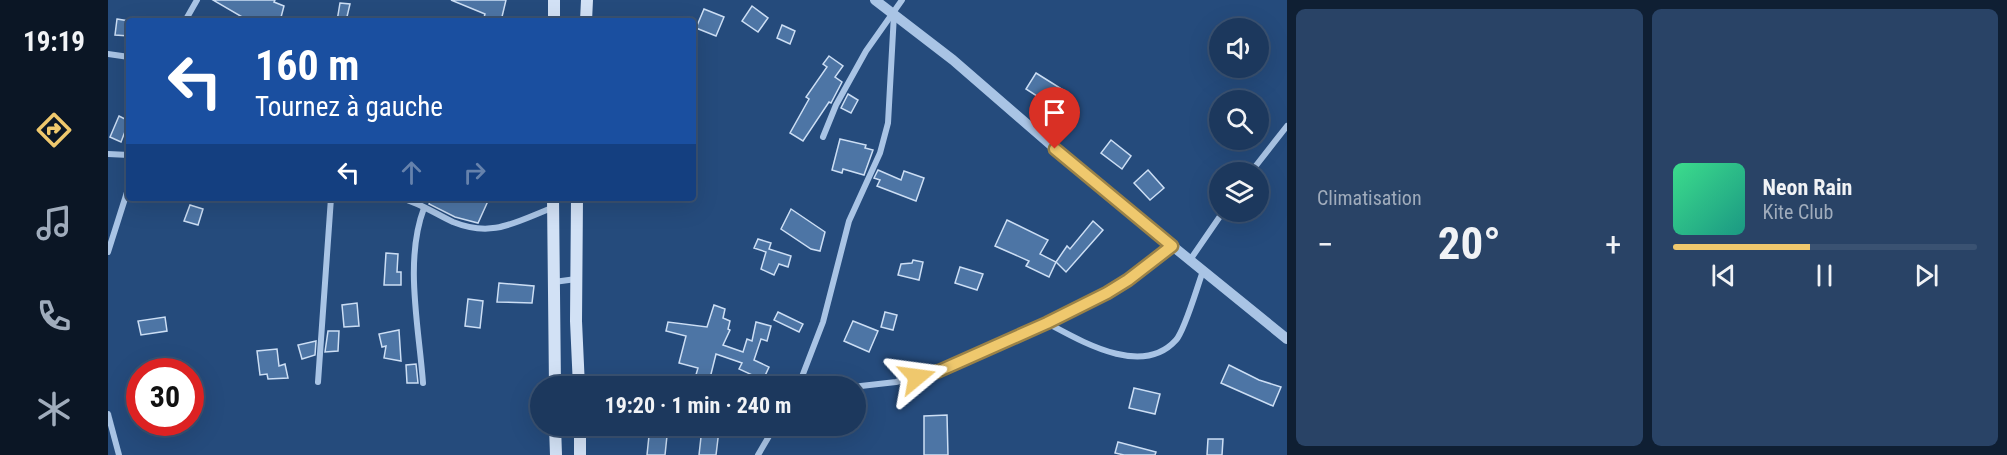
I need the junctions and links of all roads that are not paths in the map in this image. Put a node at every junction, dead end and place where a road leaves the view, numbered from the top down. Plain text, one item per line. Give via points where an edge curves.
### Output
1 (197, 0) edge
2 (554, 0) edge
3 (587, 0) edge
4 (875, 0) edge
5 (902, 0) edge
6 (894, 13) junction
7 (187, 18) edge
8 (554, 18) edge
9 (586, 18) edge
10 (108, 54) edge
11 (126, 57) edge
12 (1287, 126) edge
13 (823, 137) dead end
14 (108, 154) edge
15 (126, 155) edge
16 (1259, 162) edge
17 (126, 195) edge
18 (331, 201) edge
19 (408, 201) edge
20 (577, 201) edge
21 (553, 203) edge
22 (424, 208) junction
23 (1216, 222) edge
24 (1172, 246) junction
25 (108, 252) edge
26 (1190, 260) junction
27 (1203, 271) junction
28 (577, 279) junction
29 (552, 282) junction
30 (1047, 323) junction
31 (1287, 339) edge
32 (555, 376) edge
33 (579, 376) edge
34 (802, 376) edge
35 (318, 382) dead end
36 (423, 383) dead end
37 (866, 385) edge
38 (108, 414) edge
39 (555, 436) edge
40 (580, 436) edge
41 (770, 436) edge
42 (120, 455) edge
43 (556, 455) edge
44 (580, 455) edge
45 (758, 455) edge

1 - 7 street
2 - 8 main road
3 - 9 main road
4 - 6 street
5 - 6 street
6 - 13 street via 866,51
6 - 24 street
6 - 34 street via 888,123 880,153 849,220 823,322
10 - 11 street
12 - 16 street
14 - 15 street
17 - 25 street
18 - 35 street
19 - 22 street
20 - 28 main road
21 - 22 street via 498,228 484,230 453,222
21 - 29 main road
22 - 36 street via 413,266
23 - 26 street
24 - 26 street
24 - 30 street via 1114,289
26 - 27 street
27 - 30 street via 1177,339 1165,350 1144,355 1115,354 1096,349
27 - 31 street
28 - 29 street
28 - 33 main road
29 - 32 main road
30 - 37 street via 939,371
38 - 42 street
39 - 43 main road
40 - 44 main road
41 - 45 street

